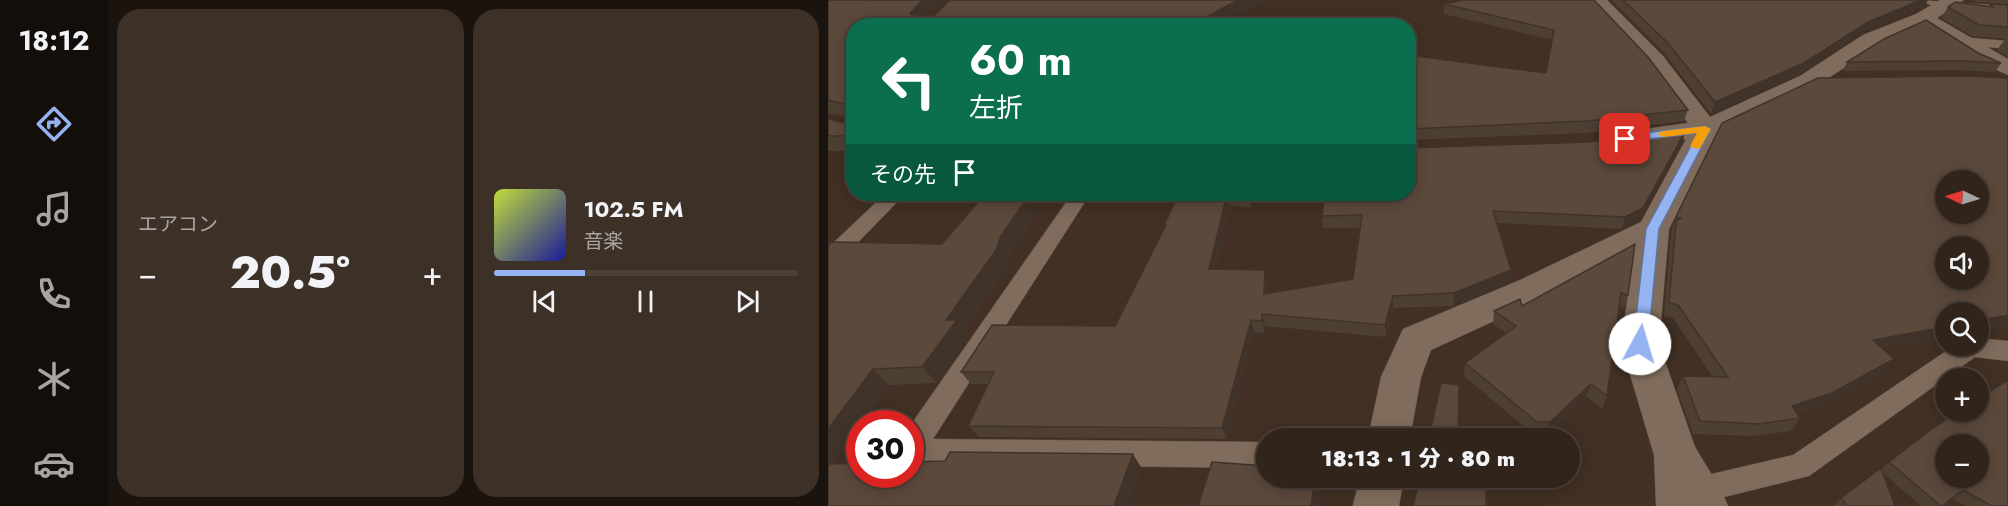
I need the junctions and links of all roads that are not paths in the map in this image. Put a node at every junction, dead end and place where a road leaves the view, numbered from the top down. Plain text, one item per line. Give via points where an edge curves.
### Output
1 (1596, 0) edge
2 (1936, 6) edge
3 (2008, 9) edge
4 (1960, 41) junction
5 (2008, 45) edge
6 (2008, 68) edge
7 (1854, 80) edge
8 (1808, 81) junction
9 (1705, 129) junction
10 (1618, 140) edge
11 (889, 201) edge
12 (1076, 201) edge
13 (1653, 229) junction
14 (828, 260) edge
15 (2008, 351) edge
16 (1391, 428) edge
17 (924, 430) edge
18 (924, 451) edge
19 (1256, 455) edge
20 (1380, 488) edge
21 (1689, 489) edge
22 (1376, 506) edge

1 - 9 street via 1655,61
2 - 3 lane
2 - 4 street
2 - 8 street via 1871,40
4 - 5 lane
4 - 6 street
7 - 8 street
8 - 9 street
9 - 10 street
9 - 13 street
11 - 14 lane
12 - 17 lane
13 - 16 street via 1532,289 1416,340 1401,377
13 - 21 street via 1640,344
15 - 21 lane via 1971,347 1799,467
18 - 19 lane
20 - 22 street

